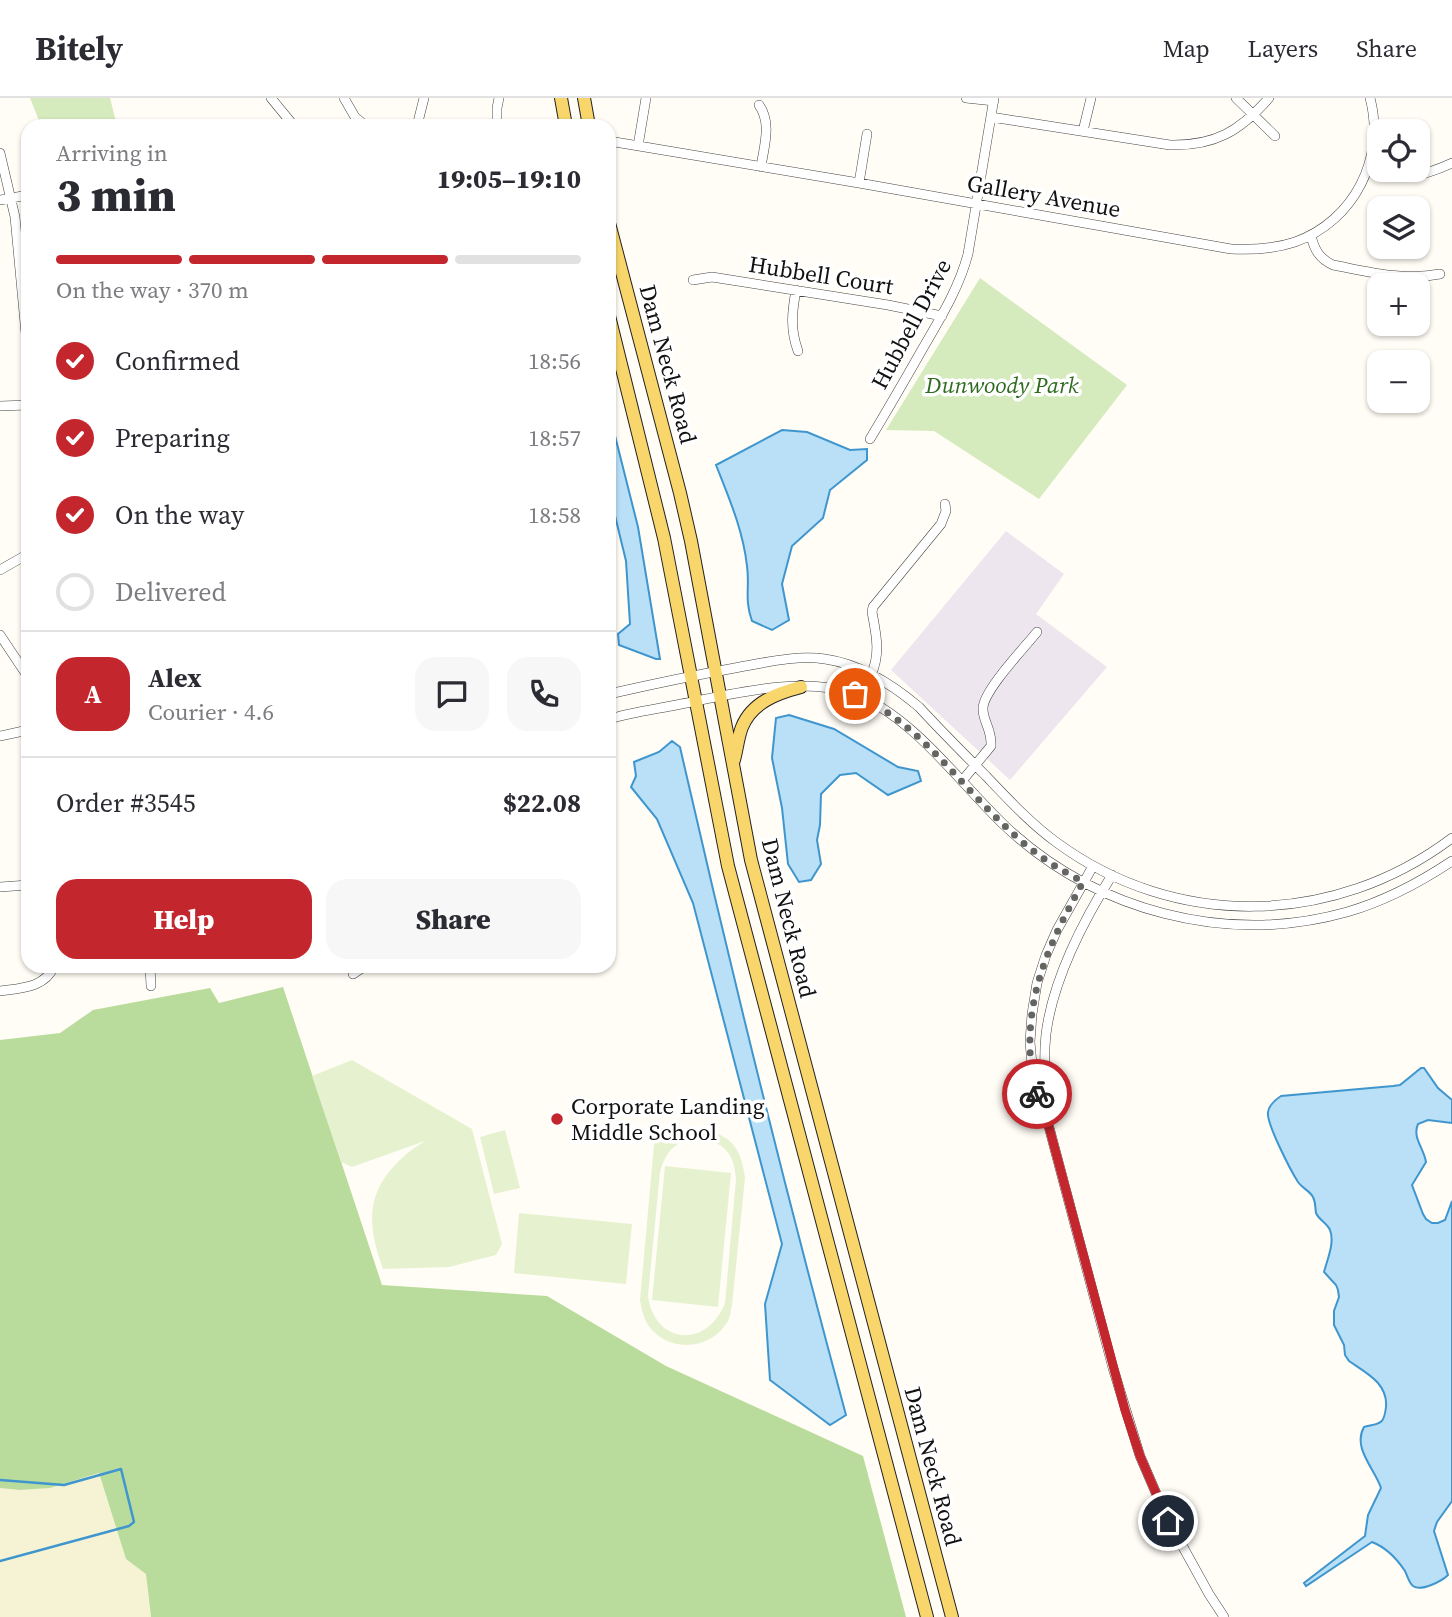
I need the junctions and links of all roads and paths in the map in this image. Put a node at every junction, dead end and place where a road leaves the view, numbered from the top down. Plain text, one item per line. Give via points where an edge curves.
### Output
1 (271, 98) edge
2 (344, 98) edge
3 (424, 98) edge
4 (499, 98) edge
5 (561, 98) edge
6 (584, 98) edge
7 (646, 98) edge
8 (967, 98) edge
9 (1091, 98) edge
10 (1236, 98) edge
11 (1269, 98) edge
12 (1370, 98) edge
13 (994, 99) edge
14 (758, 105) dead end
15 (1253, 116) junction
16 (991, 117) junction
17 (288, 119) edge
18 (357, 119) edge
19 (419, 119) edge
20 (497, 119) edge
21 (565, 119) edge
22 (588, 119) edge
23 (1374, 119) edge
24 (1083, 131) junction
25 (867, 134) dead end
26 (1275, 136) dead end
27 (616, 142) edge
28 (638, 146) junction
29 (0, 153) edge
30 (1452, 163) edge
31 (761, 167) junction
32 (1367, 171) edge
33 (1430, 173) edge
34 (859, 183) junction
35 (21, 196) edge
36 (12, 198) junction
37 (0, 200) edge
38 (976, 204) junction
39 (1311, 235) junction
40 (616, 250) edge
41 (1440, 274) dead end
42 (694, 280) dead end
43 (21, 281) edge
44 (796, 290) junction
45 (942, 316) junction
46 (616, 344) edge
47 (798, 351) dead end
48 (21, 405) edge
49 (0, 406) edge
50 (870, 439) dead end
51 (945, 504) dead end
52 (21, 558) edge
53 (0, 570) edge
54 (1037, 632) dead end
55 (0, 635) edge
56 (21, 666) edge
57 (716, 672) junction
58 (871, 675) junction
59 (691, 676) junction
60 (801, 687) junction
61 (616, 692) edge
62 (720, 697) junction
63 (696, 701) junction
64 (616, 718) edge
65 (21, 732) edge
66 (0, 736) edge
67 (733, 764) junction
68 (975, 765) junction
69 (962, 781) junction
70 (1452, 838) edge
71 (1452, 862) edge
72 (1093, 866) junction
73 (1112, 875) junction
74 (1083, 882) junction
75 (21, 886) edge
76 (0, 887) edge
77 (1101, 892) junction
78 (50, 973) edge
79 (150, 973) edge
80 (151, 986) dead end
81 (0, 991) edge
82 (1049, 1127) junction
83 (927, 1617) edge
84 (952, 1617) edge
85 (1224, 1617) edge

1 - 17 street
2 - 18 street
3 - 19 street
4 - 20 street
5 - 21 main road
6 - 22 main road
7 - 28 street
8 - 13 street
9 - 24 street
10 - 15 street
11 - 15 street
12 - 23 street, Gallery Avenue
13 - 16 street, Hubbell Drive
14 - 31 street via 766,125
15 - 24 street via 1223,136 1182,146
15 - 26 street
16 - 24 street
16 - 38 street, Hubbell Drive
25 - 34 street
27 - 28 street, Gallery Avenue
28 - 31 street, Gallery Avenue
29 - 36 street
30 - 33 street
31 - 34 street, Gallery Avenue
32 - 39 street, Gallery Avenue via 1342,212
34 - 38 street, Gallery Avenue
35 - 36 street
36 - 37 street
36 - 43 street
38 - 39 street, Gallery Avenue via 1231,249 1265,249
38 - 45 street, Hubbell Drive via 963,271
39 - 41 street via 1317,253 1334,265 1399,277
40 - 57 main road, Dam Neck Road via 680,493
42 - 44 street, Hubbell Court via 712,277
44 - 45 street, Hubbell Court
44 - 47 street via 792,332
45 - 50 street, Hubbell Drive
46 - 59 main road, Dam Neck Road via 654,496
48 - 49 street
51 - 58 street via 942,524 873,607 878,647
52 - 53 street
54 - 68 street via 984,700 992,744
55 - 56 street
57 - 58 street via 809,658 827,659
57 - 59 street
57 - 62 main road, Dam Neck Road
58 - 68 street via 919,708
59 - 61 street
59 - 63 main road, Dam Neck Road
60 - 62 street
60 - 67 main road via 770,697 752,711 743,725
60 - 69 street via 844,691 883,708
62 - 63 street
62 - 67 main road, Dam Neck Road
63 - 64 street
63 - 83 main road, Dam Neck Road via 728,866
65 - 66 street
67 - 84 main road, Dam Neck Road via 751,860
68 - 69 street
68 - 72 street via 1054,840
69 - 74 street via 1025,844
70 - 73 street via 1380,880 1330,897 1277,906 1200,903
71 - 77 street via 1379,901 1325,918 1274,925 1194,920
72 - 73 street
72 - 74 street
73 - 77 street
74 - 77 street
74 - 82 street via 1049,948 1034,998 1032,1072
75 - 76 street
77 - 82 street via 1067,958 1049,1016 1045,1065
78 - 81 street via 33,986
79 - 80 street
82 - 85 street via 1140,1456 1173,1530

